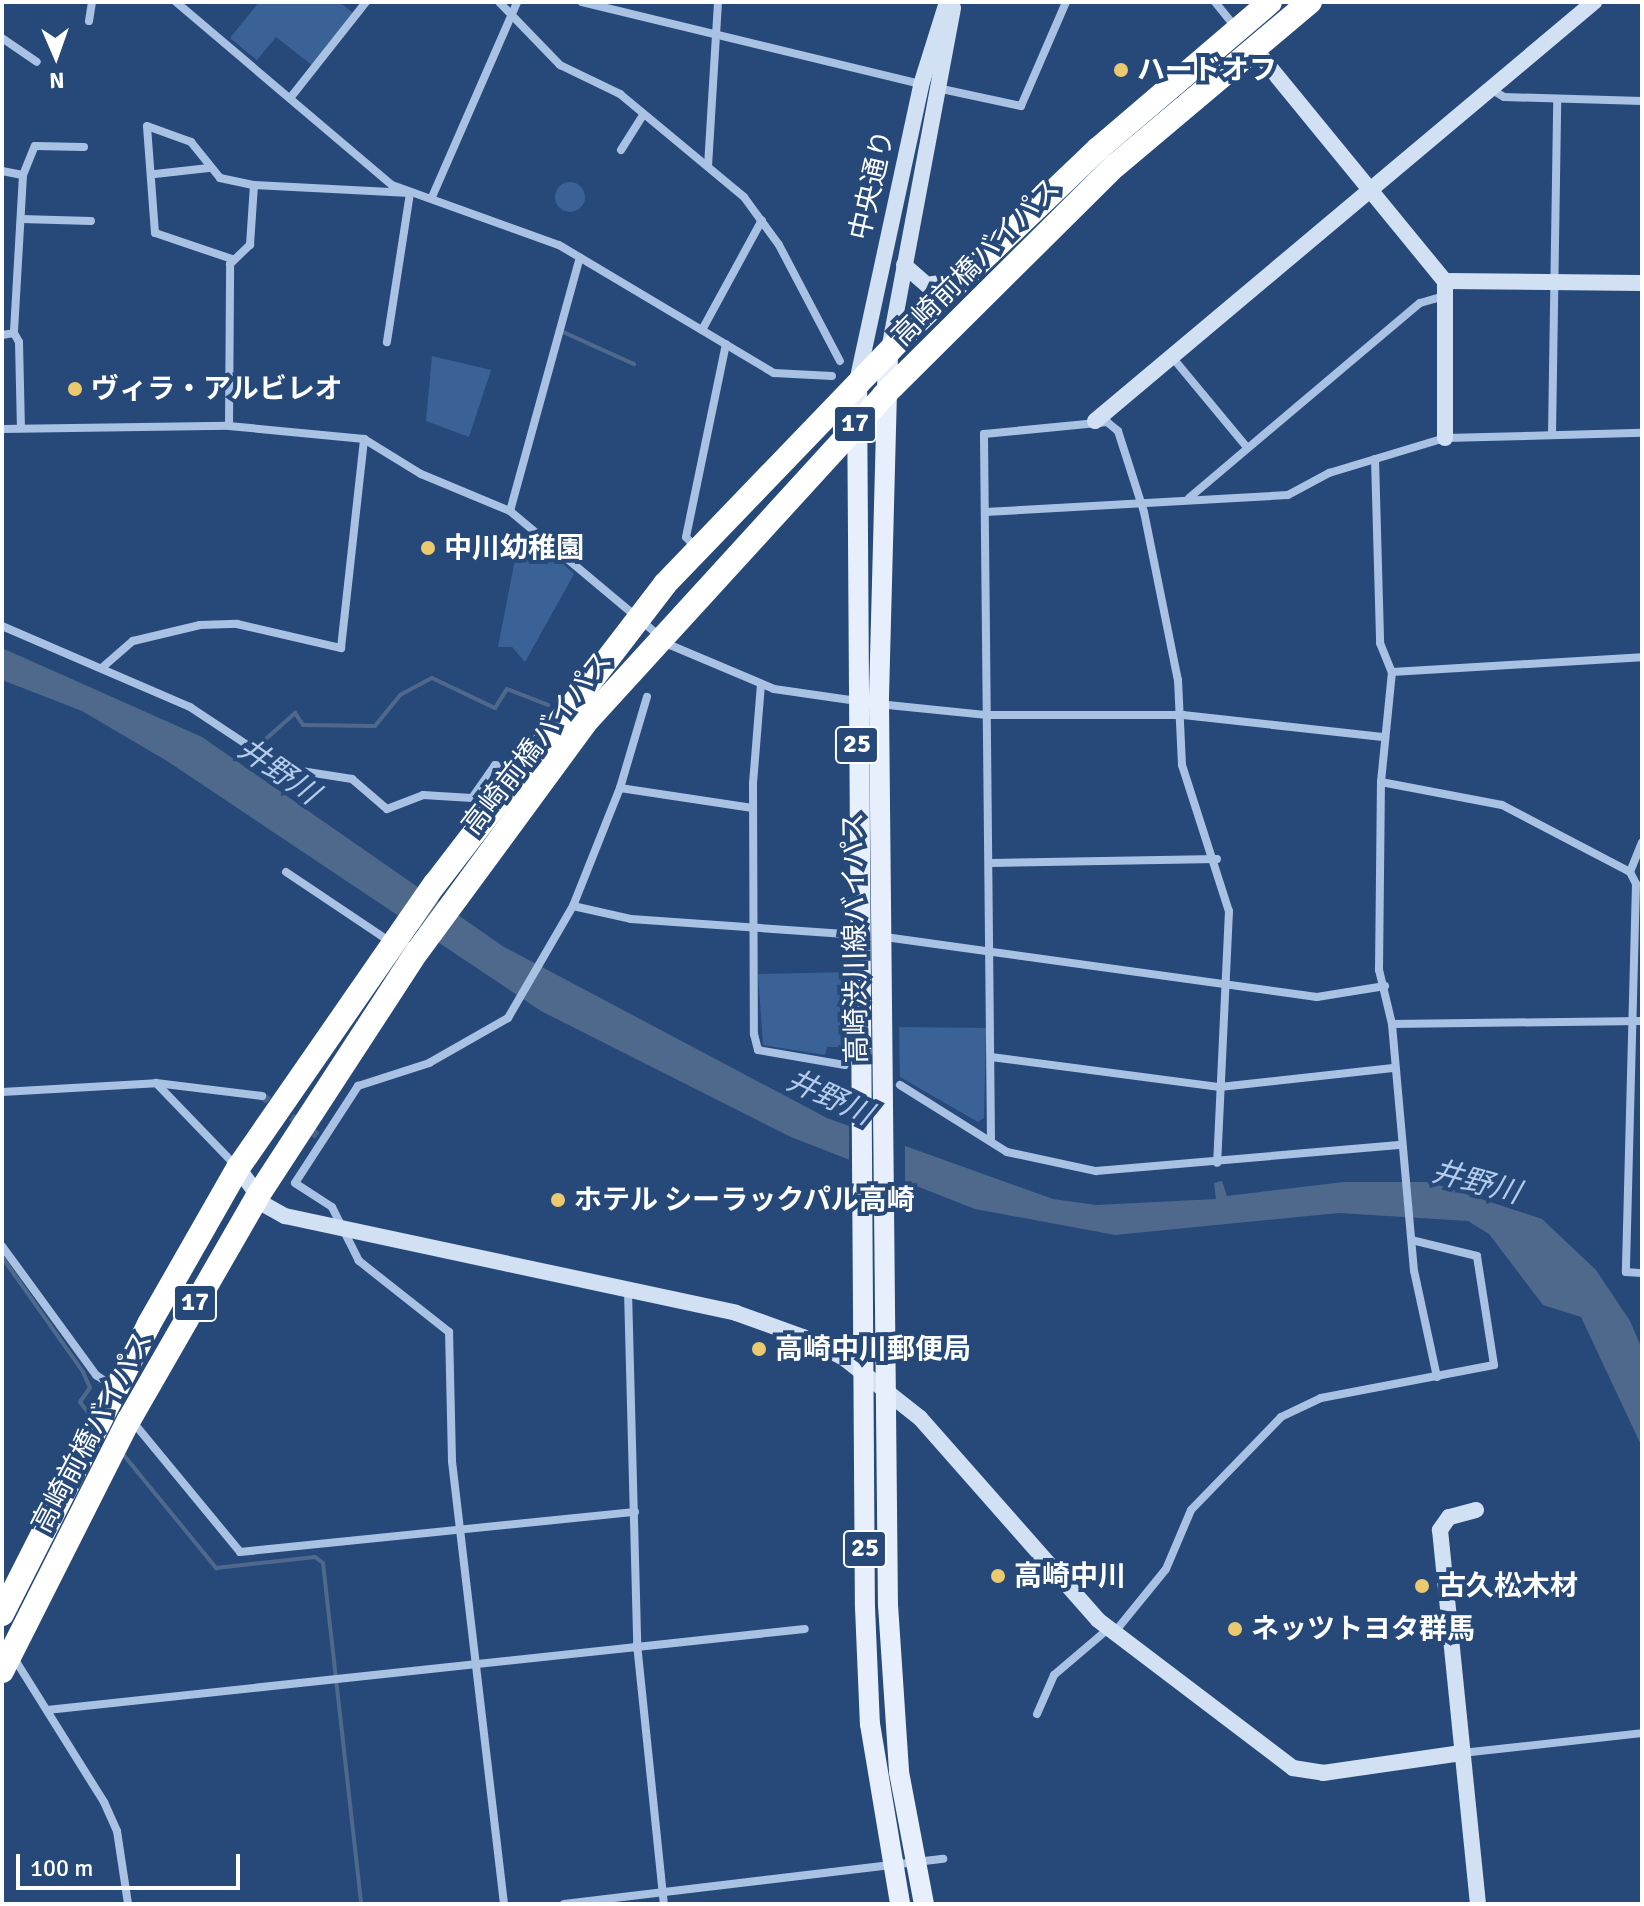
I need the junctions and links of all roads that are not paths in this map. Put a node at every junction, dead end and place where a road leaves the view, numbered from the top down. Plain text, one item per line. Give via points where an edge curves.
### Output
1 (92, 2) edge
2 (176, 2) edge
3 (366, 2) edge
4 (499, 2) edge
5 (517, 2) edge
6 (582, 2) edge
7 (718, 2) edge
8 (947, 2) edge
9 (953, 2) edge
10 (1066, 2) edge
11 (1215, 2) edge
12 (1270, 2) edge
13 (1310, 2) edge
14 (1594, 2) edge
15 (512, 15) junction
16 (89, 21) dead end
17 (1237, 29) junction
18 (2, 38) edge
19 (711, 38) junction
20 (1254, 48) junction
21 (37, 62) dead end
22 (921, 85) junction
23 (1489, 88) junction
24 (940, 89) junction
25 (291, 97) junction
26 (1557, 100) junction
27 (1642, 101) edge
28 (643, 115) junction
29 (84, 147) dead end
30 (621, 150) dead end
31 (708, 166) junction
32 (210, 168) junction
33 (2, 171) edge
34 (155, 174) junction
35 (23, 175) junction
36 (254, 185) junction
37 (1368, 189) junction
38 (410, 193) junction
39 (432, 197) junction
40 (21, 219) junction
41 (762, 220) junction
42 (91, 221) dead end
43 (580, 257) junction
44 (232, 259) junction
45 (904, 265) junction
46 (962, 279) junction
47 (1554, 282) junction
48 (1642, 283) edge
49 (1445, 288) junction
50 (702, 330) junction
51 (14, 333) junction
52 (2, 335) edge
53 (387, 342) dead end
54 (726, 344) junction
55 (888, 353) junction
56 (1169, 354) junction
57 (840, 361) dead end
58 (832, 376) dead end
59 (857, 382) junction
60 (884, 395) junction
61 (1095, 421) junction
62 (229, 426) junction
63 (854, 426) junction
64 (21, 428) junction
65 (2, 429) edge
66 (1642, 433) edge
67 (1552, 434) junction
68 (1445, 438) junction
69 (364, 439) junction
70 (1245, 445) junction
71 (1375, 459) junction
72 (819, 464) junction
73 (855, 474) junction
74 (1189, 498) junction
75 (1137, 501) junction
76 (510, 511) junction
77 (985, 512) junction
78 (696, 547) junction
79 (640, 616) junction
80 (2, 626) edge
81 (660, 636) junction
82 (1642, 657) edge
83 (104, 666) junction
84 (1392, 672) junction
85 (761, 684) junction
86 (647, 697) dead end
87 (856, 701) junction
88 (879, 704) junction
89 (987, 715) junction
90 (1183, 715) junction
91 (1383, 737) junction
92 (519, 770) junction
93 (1381, 782) junction
94 (620, 788) junction
95 (753, 808) junction
96 (1642, 842) edge
97 (1217, 859) junction
98 (990, 863) junction
99 (286, 872) dead end
100 (1630, 872) junction
101 (573, 906) junction
102 (754, 928) junction
103 (875, 937) junction
104 (402, 945) junction
105 (990, 952) junction
106 (1225, 985) junction
107 (1385, 986) junction
108 (1638, 1021) edge
109 (1392, 1024) junction
110 (991, 1057) junction
111 (845, 1065) dead end
112 (1393, 1068) junction
113 (156, 1083) junction
114 (900, 1085) dead end
115 (1220, 1087) junction
116 (2, 1092) edge
117 (262, 1096) tunnel mouth
118 (991, 1141) junction
119 (1402, 1145) junction
120 (1217, 1163) junction
121 (238, 1168) junction
122 (257, 1197) junction
123 (342, 1230) junction
124 (1412, 1240) junction
125 (2, 1246) edge
126 (1642, 1273) edge
127 (628, 1291) junction
128 (864, 1375) junction
129 (1437, 1377) junction
130 (116, 1388) junction
131 (885, 1393) junction
132 (129, 1420) junction
133 (1476, 1510) dead end
134 (635, 1512) junction
135 (462, 1529) junction
136 (3, 1611) edge
137 (805, 1629) dead end
138 (1111, 1631) junction
139 (637, 1644) junction
140 (479, 1661) junction
141 (7, 1662) edge
142 (47, 1710) junction
143 (1037, 1714) dead end
144 (1642, 1733) edge
145 (1462, 1753) junction
146 (943, 1859) dead end
147 (915, 1866) junction
148 (891, 1868) junction
149 (663, 1893) junction
150 (128, 1904) edge
151 (504, 1904) edge
152 (564, 1904) edge
153 (664, 1904) edge
154 (900, 1904) edge
155 (924, 1904) edge
156 (1478, 1904) edge

1 - 16 street
2 - 25 street
3 - 25 street
4 - 15 street
5 - 15 street
6 - 19 street
7 - 19 street
8 - 22 street, 中央通り
9 - 24 street, 中央通り
10 - 24 street via 1021,106
11 - 17 street
12 - 17 highway, 高崎前橋バイパス / 17
13 - 20 highway, 高崎前橋バイパス / 17
14 - 23 street
15 - 28 street via 560,65
15 - 39 street
17 - 46 highway, 高崎前橋バイパス / 17
18 - 21 street
19 - 22 street
19 - 31 street
20 - 37 street
20 - 60 highway, 高崎前橋バイパス / 17 via 1115,166
22 - 24 street
22 - 59 street, 中央通り
23 - 26 street via 1504,97
23 - 37 street
24 - 45 street, 中央通り
25 - 38 street
26 - 27 street
26 - 47 street
28 - 30 street
28 - 31 street
29 - 35 street via 35,146
31 - 41 street
32 - 34 street
32 - 34 street via 191,142 147,126
32 - 36 street
33 - 35 street
34 - 44 street via 155,233
35 - 40 street
36 - 38 street via 309,182
36 - 44 street via 252,238
37 - 49 street
37 - 56 street
38 - 39 street
38 - 53 street
39 - 43 street
40 - 42 street
40 - 51 street
41 - 50 street
41 - 57 street
43 - 50 street
43 - 76 street
44 - 62 street
45 - 46 street via 927,285
45 - 55 street, 中央通り
46 - 55 highway, 高崎前橋バイパス / 17
47 - 48 street
47 - 49 street
47 - 67 street
49 - 68 street
49 - 70 street
50 - 54 street
51 - 52 street
51 - 64 street
54 - 58 street via 774,373
54 - 78 street via 686,537
55 - 59 highway, 高崎前橋バイパス / 17
55 - 60 main road, 高崎渋川線バイパス / 25
56 - 61 street
56 - 70 street
59 - 63 main road, 高崎渋川線バイパス / 25
59 - 78 highway, 高崎前橋バイパス / 17
60 - 63 highway, 高崎前橋バイパス / 17
60 - 88 main road, 高崎渋川線バイパス / 25
61 - 75 street via 1118,431
61 - 77 street via 984,434
62 - 64 street
62 - 69 street
63 - 72 highway, 高崎前橋バイパス / 17
63 - 73 main road, 高崎渋川線バイパス / 25
64 - 65 street
66 - 67 street
67 - 68 street
68 - 71 street
69 - 76 street via 421,474
69 - 83 street via 341,648 237,624 200,625 133,641
70 - 74 street
71 - 74 street via 1288,495
71 - 84 street via 1380,643
72 - 73 main road via 845,464
72 - 81 highway, 高崎前橋バイパス / 17
73 - 87 main road, 高崎渋川線バイパス / 25
74 - 75 street
75 - 77 street
75 - 90 street
76 - 79 street
77 - 89 street
78 - 79 highway, 高崎前橋バイパス / 17
79 - 81 street
79 - 92 highway, 高崎前橋バイパス / 17
80 - 83 street
81 - 85 street
81 - 104 highway, 高崎前橋バイパス / 17 via 455,899
82 - 84 street
83 - 92 street via 190,707 282,768 352,779 387,809 423,795 472,798 495,765
84 - 91 street
85 - 87 street
85 - 95 street
86 - 94 street
87 - 88 street
87 - 103 main road, 高崎渋川線バイパス / 25
88 - 89 street
88 - 103 main road, 高崎渋川線バイパス / 25
89 - 90 street
89 - 98 street
90 - 91 street
90 - 97 street via 1182,765
91 - 93 street
92 - 104 highway, 高崎前橋バイパス / 17 via 435,884
93 - 100 street via 1502,805
93 - 107 street
94 - 95 street
94 - 101 street
95 - 102 street
96 - 100 street
97 - 98 street
97 - 106 street via 1229,911
98 - 105 street
99 - 104 street
100 - 108 street
101 - 102 street
101 - 123 street via 511,1014 429,1063 358,1086 295,1183 332,1207
102 - 103 street
102 - 111 street via 758,1050
103 - 105 street
103 - 128 main road, 高崎渋川線バイパス / 25 via 864,1108
103 - 131 main road, 高崎渋川線バイパス / 25 via 889,1199
104 - 121 highway, 高崎前橋バイパス / 17
104 - 122 highway, 高崎前橋バイパス / 17
105 - 106 street
105 - 110 street
106 - 107 street via 1317,997
106 - 115 street
107 - 109 street
108 - 109 street
108 - 126 street via 1626,1272
109 - 112 street
110 - 115 street
110 - 118 street
112 - 115 street
112 - 119 street
113 - 116 street
113 - 117 street
113 - 121 street
114 - 118 street
115 - 120 street
118 - 120 street via 1007,1152 1096,1171
119 - 120 street
119 - 124 street
121 - 122 street
121 - 130 highway, 高崎前橋バイパス / 17
122 - 123 street via 285,1216
122 - 132 highway, 高崎前橋バイパス / 17
123 - 127 street
123 - 135 street via 359,1261 449,1332
124 - 129 street
124 - 129 street via 1477,1256 1494,1365
125 - 130 street via 96,1375
127 - 128 street via 762,1322 833,1352
127 - 134 street
128 - 131 street
128 - 148 main road, 高崎渋川線バイパス / 25 via 867,1684
129 - 138 street via 1321,1398 1281,1417 1191,1510 1166,1569
130 - 136 highway, 高崎前橋バイパス / 17
131 - 138 street via 940,1436 1033,1552
131 - 147 main road, 高崎渋川線バイパス / 25 via 888,1605 899,1772
132 - 135 street via 147,1431 240,1552
132 - 141 highway, 高崎前橋バイパス / 17
133 - 145 street via 1449,1517 1440,1530
134 - 135 street
134 - 139 street
135 - 140 street
137 - 139 street
138 - 143 street via 1054,1675
138 - 145 street via 1293,1768 1323,1773
139 - 140 street
139 - 149 street
140 - 142 street
140 - 151 street
141 - 142 street
142 - 150 street via 117,1831
144 - 145 street
145 - 156 street
146 - 147 street
147 - 148 street
147 - 155 main road, 高崎渋川線バイパス / 25
148 - 149 street
148 - 154 main road, 高崎渋川線バイパス / 25
149 - 152 street
149 - 153 street

